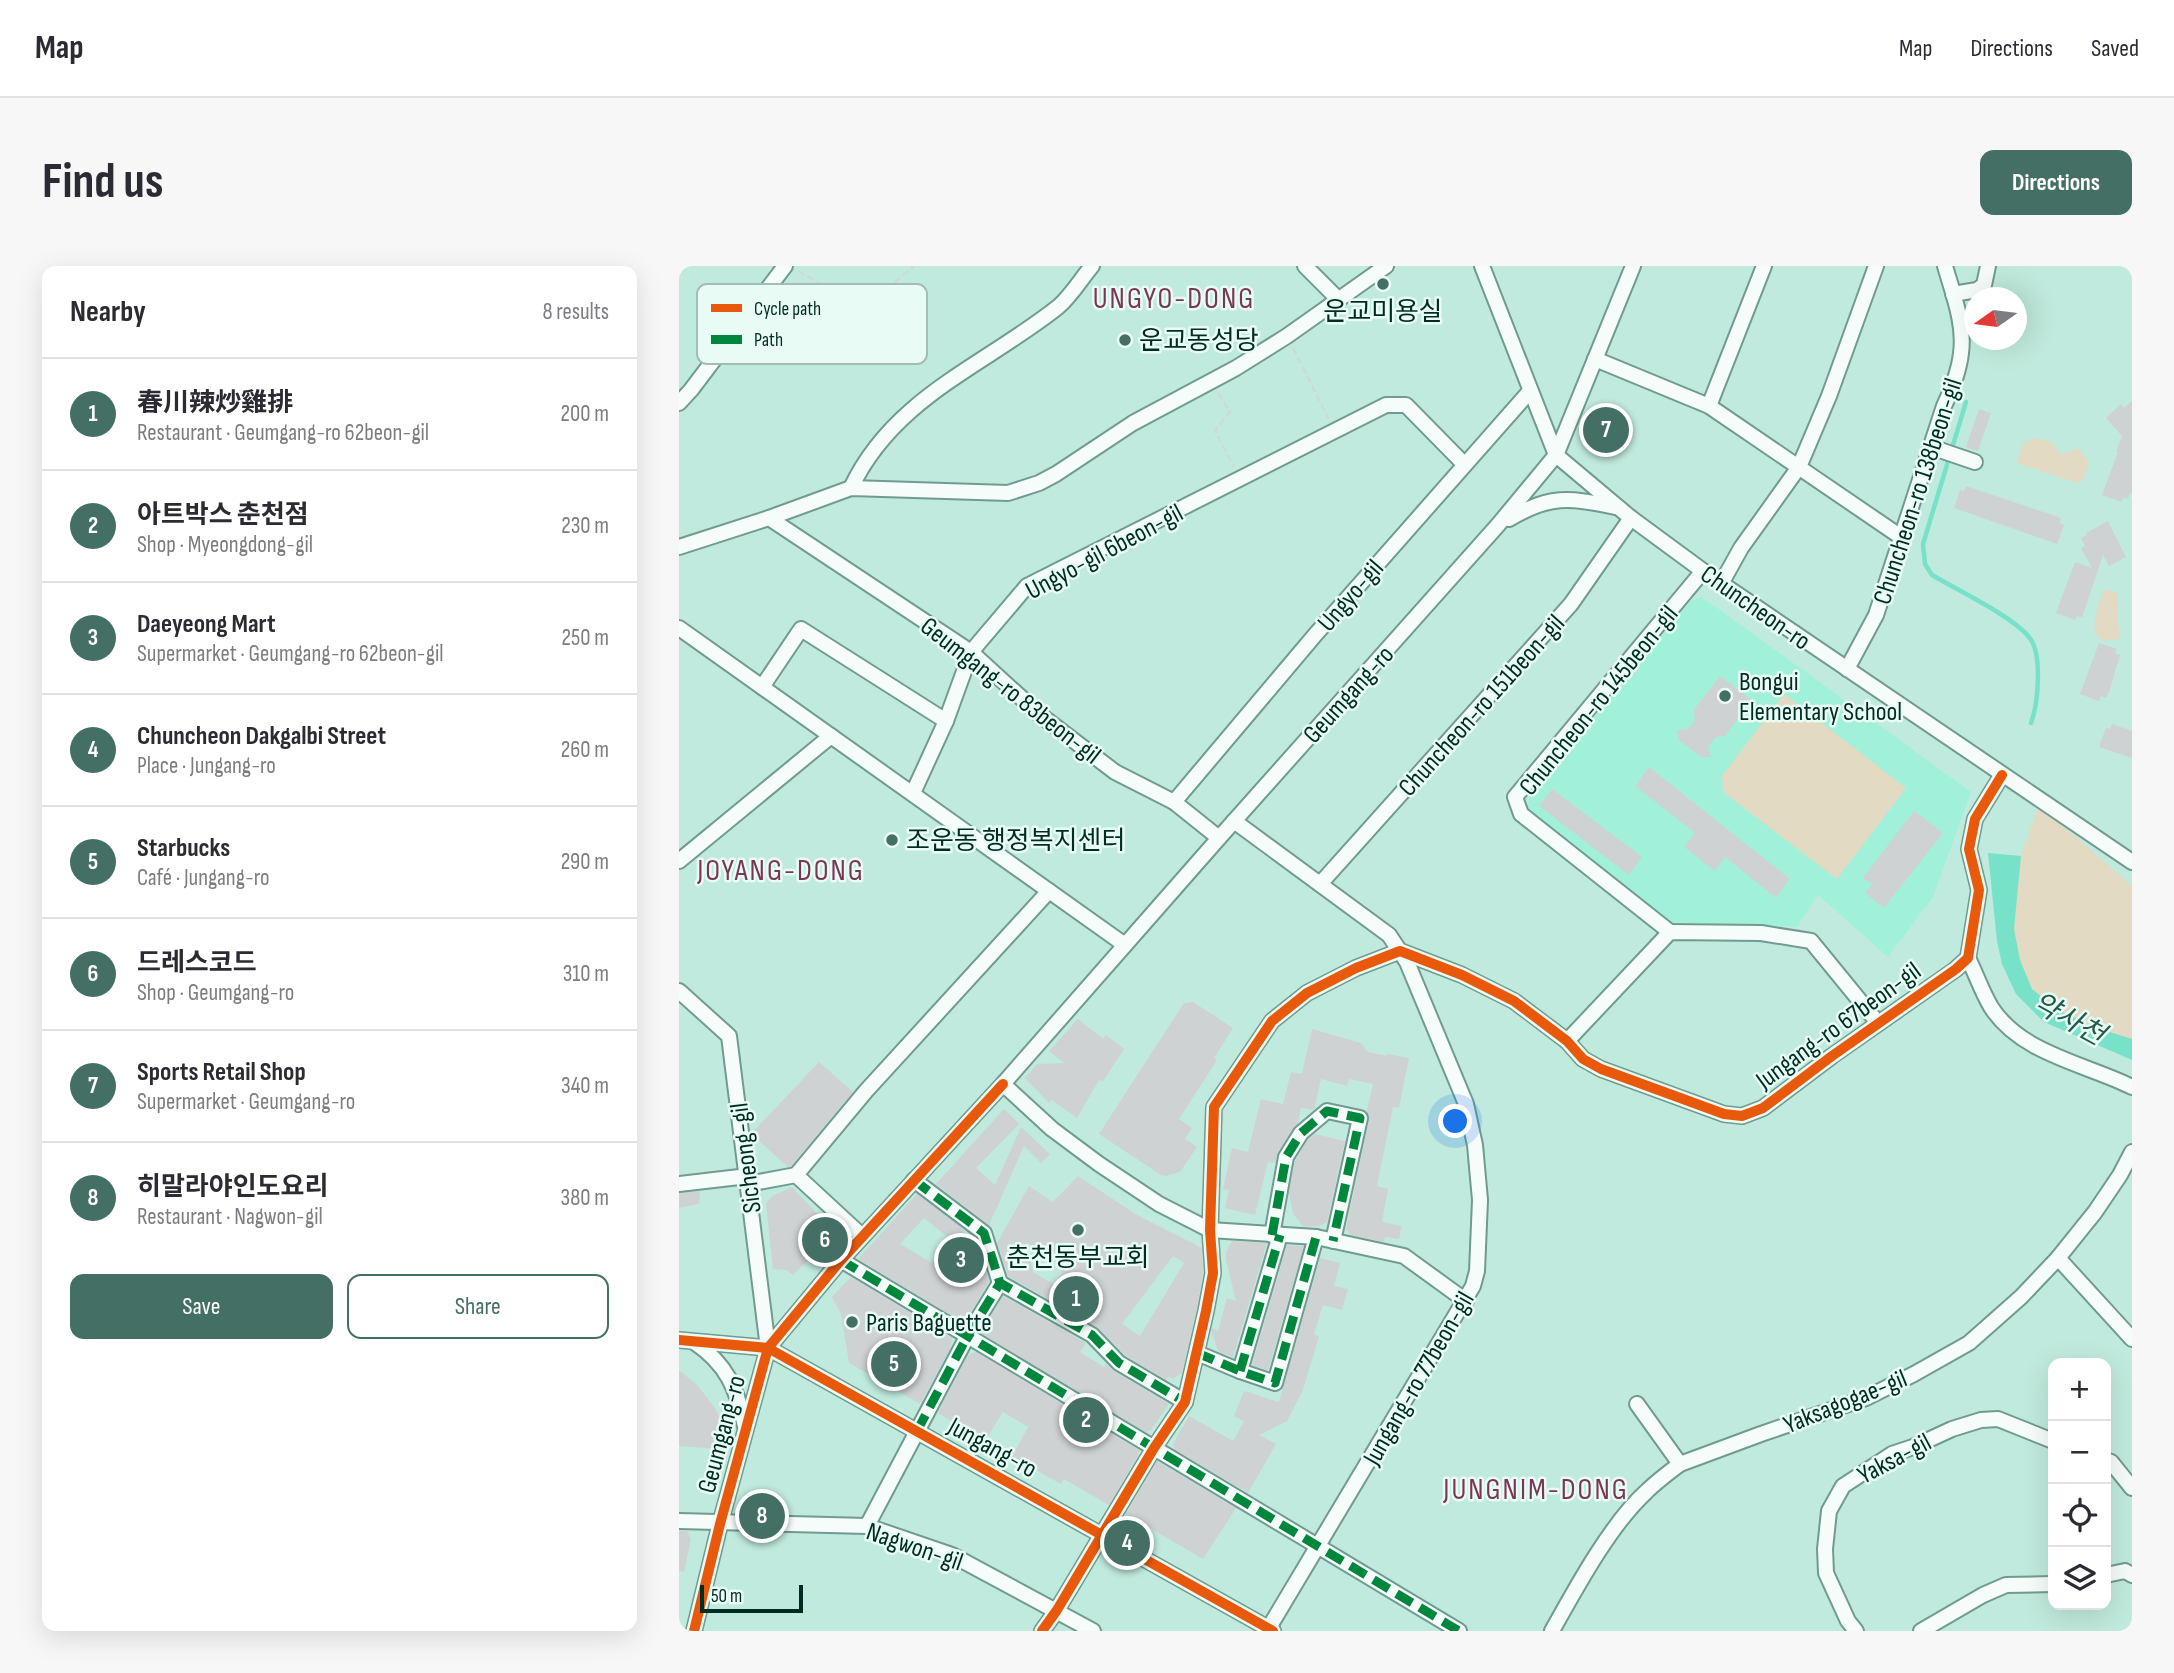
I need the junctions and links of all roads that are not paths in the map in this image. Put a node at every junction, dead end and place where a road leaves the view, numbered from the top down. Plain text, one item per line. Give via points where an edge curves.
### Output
1 (787, 266) edge
2 (1092, 266) edge
3 (1305, 266) edge
4 (1386, 266) edge
5 (1482, 266) edge
6 (1633, 266) edge
7 (1764, 266) edge
8 (1876, 266) edge
9 (1945, 266) edge
10 (1988, 266) edge
11 (773, 284) edge
12 (1953, 294) junction
13 (1339, 299) junction
14 (1595, 359) junction
15 (711, 364) edge
16 (1530, 391) junction
17 (679, 402) edge
18 (1709, 406) junction
19 (1931, 447) junction
20 (1556, 455) junction
21 (1975, 462) dead end
22 (1464, 464) junction
23 (1798, 467) junction
24 (851, 488) junction
25 (1618, 508) junction
26 (769, 518) junction
27 (1631, 518) junction
28 (1498, 526) junction
29 (1901, 537) junction
30 (679, 547) edge
31 (1703, 571) junction
32 (1721, 584) junction
33 (679, 628) edge
34 (971, 652) junction
35 (1847, 669) junction
36 (762, 687) junction
37 (946, 721) junction
38 (831, 736) junction
39 (2002, 775) junction
40 (913, 793) junction
41 (1174, 802) junction
42 (1234, 821) junction
43 (1219, 838) junction
44 (679, 861) edge
45 (2132, 862) edge
46 (1320, 884) junction
47 (1049, 891) junction
48 (1670, 932) junction
49 (1125, 945) junction
50 (1400, 951) junction
51 (1968, 958) junction
52 (679, 992) edge
53 (1878, 1023) junction
54 (1567, 1041) junction
55 (1003, 1084) junction
56 (2132, 1087) edge
57 (2132, 1152) edge
58 (796, 1175) junction
59 (748, 1180) junction
60 (914, 1180) junction
61 (679, 1184) edge
62 (1210, 1230) junction
63 (1276, 1235) junction
64 (862, 1236) junction
65 (1316, 1237) junction
66 (1333, 1241) junction
67 (2058, 1258) junction
68 (841, 1260) junction
69 (1000, 1283) junction
70 (1466, 1301) junction
71 (968, 1335) junction
72 (2132, 1339) edge
73 (686, 1341) edge
74 (768, 1348) junction
75 (1197, 1353) junction
76 (1240, 1371) junction
77 (1185, 1402) junction
78 (1637, 1404) dead end
79 (745, 1428) junction
80 (917, 1430) junction
81 (2048, 1439) edge
82 (1154, 1448) junction
83 (2111, 1462) edge
84 (1680, 1464) junction
85 (2132, 1488) edge
86 (679, 1521) edge
87 (721, 1522) junction
88 (867, 1526) junction
89 (1104, 1535) junction
90 (1318, 1546) junction
91 (2111, 1574) edge
92 (2132, 1575) edge
93 (2048, 1584) edge
94 (1057, 1610) junction
95 (1270, 1630) edge
96 (694, 1631) edge
97 (1042, 1631) edge
98 (1093, 1631) edge
99 (1459, 1631) edge
100 (1552, 1631) edge
101 (1856, 1631) edge
102 (1921, 1631) edge

1 - 11 street
2 - 24 street via 1060,306 933,391 890,429 858,471
3 - 13 street
4 - 13 street
5 - 16 street, Chuncheon-ro
6 - 14 street, Geumgang-ro
7 - 18 street
8 - 23 street
9 - 12 street, Chuncheon-ro 138beon-gil
10 - 12 street via 1985,285
12 - 19 street, Chuncheon-ro 138beon-gil via 1962,351
13 - 24 street via 1236,368 1133,423 1039,483 1007,493
14 - 18 street
14 - 20 street, Geumgang-ro
15 - 17 street
16 - 20 street, Chuncheon-ro
16 - 22 street, Ungyo-gil
18 - 23 street
19 - 21 street
19 - 29 street, Chuncheon-ro 138beon-gil
20 - 25 street, Chuncheon-ro
20 - 28 street, Geumgang-ro
22 - 34 street, Ungyo-gil 6beon-gil via 1406,405 1386,405 1027,586
22 - 41 street, Ungyo-gil
23 - 29 street
23 - 32 street
24 - 26 street
25 - 27 street, Chuncheon-ro
25 - 28 street via 1577,500 1547,501
26 - 30 street
26 - 34 street, Geumgang-ro 83beon-gil
27 - 31 street, Chuncheon-ro
27 - 46 street, Chuncheon-ro 151beon-gil via 1571,604
28 - 42 street, Geumgang-ro
29 - 35 street, Chuncheon-ro 138beon-gil via 1876,615
31 - 32 street, Chuncheon-ro
31 - 48 street, Chuncheon-ro 145beon-gil via 1515,797 1521,814
32 - 35 street, Chuncheon-ro
33 - 36 street
34 - 37 street, Ungyo-gil 6beon-gil
34 - 41 street, Geumgang-ro 83beon-gil via 1039,714 1115,772
35 - 39 street, Chuncheon-ro
36 - 37 street via 801,629
36 - 38 street
37 - 40 street, Ungyo-gil 6beon-gil
38 - 40 street
38 - 44 street
39 - 45 street, Chuncheon-ro
39 - 51 street via 1975,819 1969,849 1979,890
40 - 47 street
41 - 43 street, Geumgang-ro 83beon-gil
42 - 43 street, Geumgang-ro
42 - 46 street, Jungang-ro 77beon-gil
43 - 49 street, Geumgang-ro
46 - 50 street, Jungang-ro 77beon-gil via 1389,935
47 - 49 street
47 - 58 street via 866,1091
48 - 53 street via 1761,933 1811,941
48 - 54 street
49 - 55 street, Geumgang-ro
50 - 54 street, Jungang-ro 67beon-gil via 1514,1001
50 - 62 street via 1307,993 1272,1021 1214,1107
50 - 70 street, Jungang-ro 77beon-gil via 1466,1104 1475,1145 1480,1200 1477,1271
51 - 53 street, Jungang-ro 67beon-gil
51 - 56 street via 1992,1009 2018,1035
52 - 59 street, Sicheong-gil via 729,1036
53 - 54 street, Jungang-ro 67beon-gil via 1763,1108 1742,1116 1724,1114 1601,1069 1583,1059
55 - 60 street, Geumgang-ro
55 - 62 street via 1098,1164
57 - 67 street, Yaksagogae-gil via 2095,1212
58 - 59 street
58 - 64 street
59 - 61 street
59 - 74 street, Sicheong-gil
60 - 64 street, Geumgang-ro
60 - 69 street via 984,1233
62 - 63 street
62 - 75 street via 1213,1273
63 - 65 street
63 - 66 street via 1286,1157 1301,1133 1327,1111 1360,1118
63 - 76 street
64 - 68 street, Geumgang-ro
65 - 66 street
65 - 76 street via 1275,1382
66 - 70 street via 1404,1256
67 - 72 street
67 - 84 street, Yaksagogae-gil via 1969,1343 1914,1374 1866,1398
68 - 71 street
68 - 74 street, Geumgang-ro
69 - 71 street
69 - 77 street via 1092,1335 1119,1363
70 - 90 street, Jungang-ro 77beon-gil
71 - 80 street
71 - 82 street
73 - 74 street, Jungang-ro
73 - 79 street via 708,1351 734,1385
74 - 79 street, Geumgang-ro
74 - 80 street, Jungang-ro
75 - 76 street
75 - 77 street
77 - 82 street
78 - 84 street
79 - 87 street, Geumgang-ro
80 - 88 street
80 - 89 street, Jungang-ro
81 - 101 street, Yaksa-gil via 1997,1419 1982,1420 1892,1454 1843,1486 1829,1511 1826,1573
82 - 89 street
82 - 90 street
83 - 85 street
84 - 100 street, Yaksagogae-gil via 1621,1519
86 - 87 street, Nagwon-gil
87 - 88 street, Nagwon-gil
87 - 96 street, Geumgang-ro
88 - 94 street, Nagwon-gil via 952,1555
89 - 94 street
89 - 95 street, Jungang-ro
90 - 95 street, Jungang-ro 77beon-gil
90 - 99 street
91 - 92 street via 2125,1571
93 - 102 street via 2006,1585
94 - 97 street
94 - 98 street, Nagwon-gil

